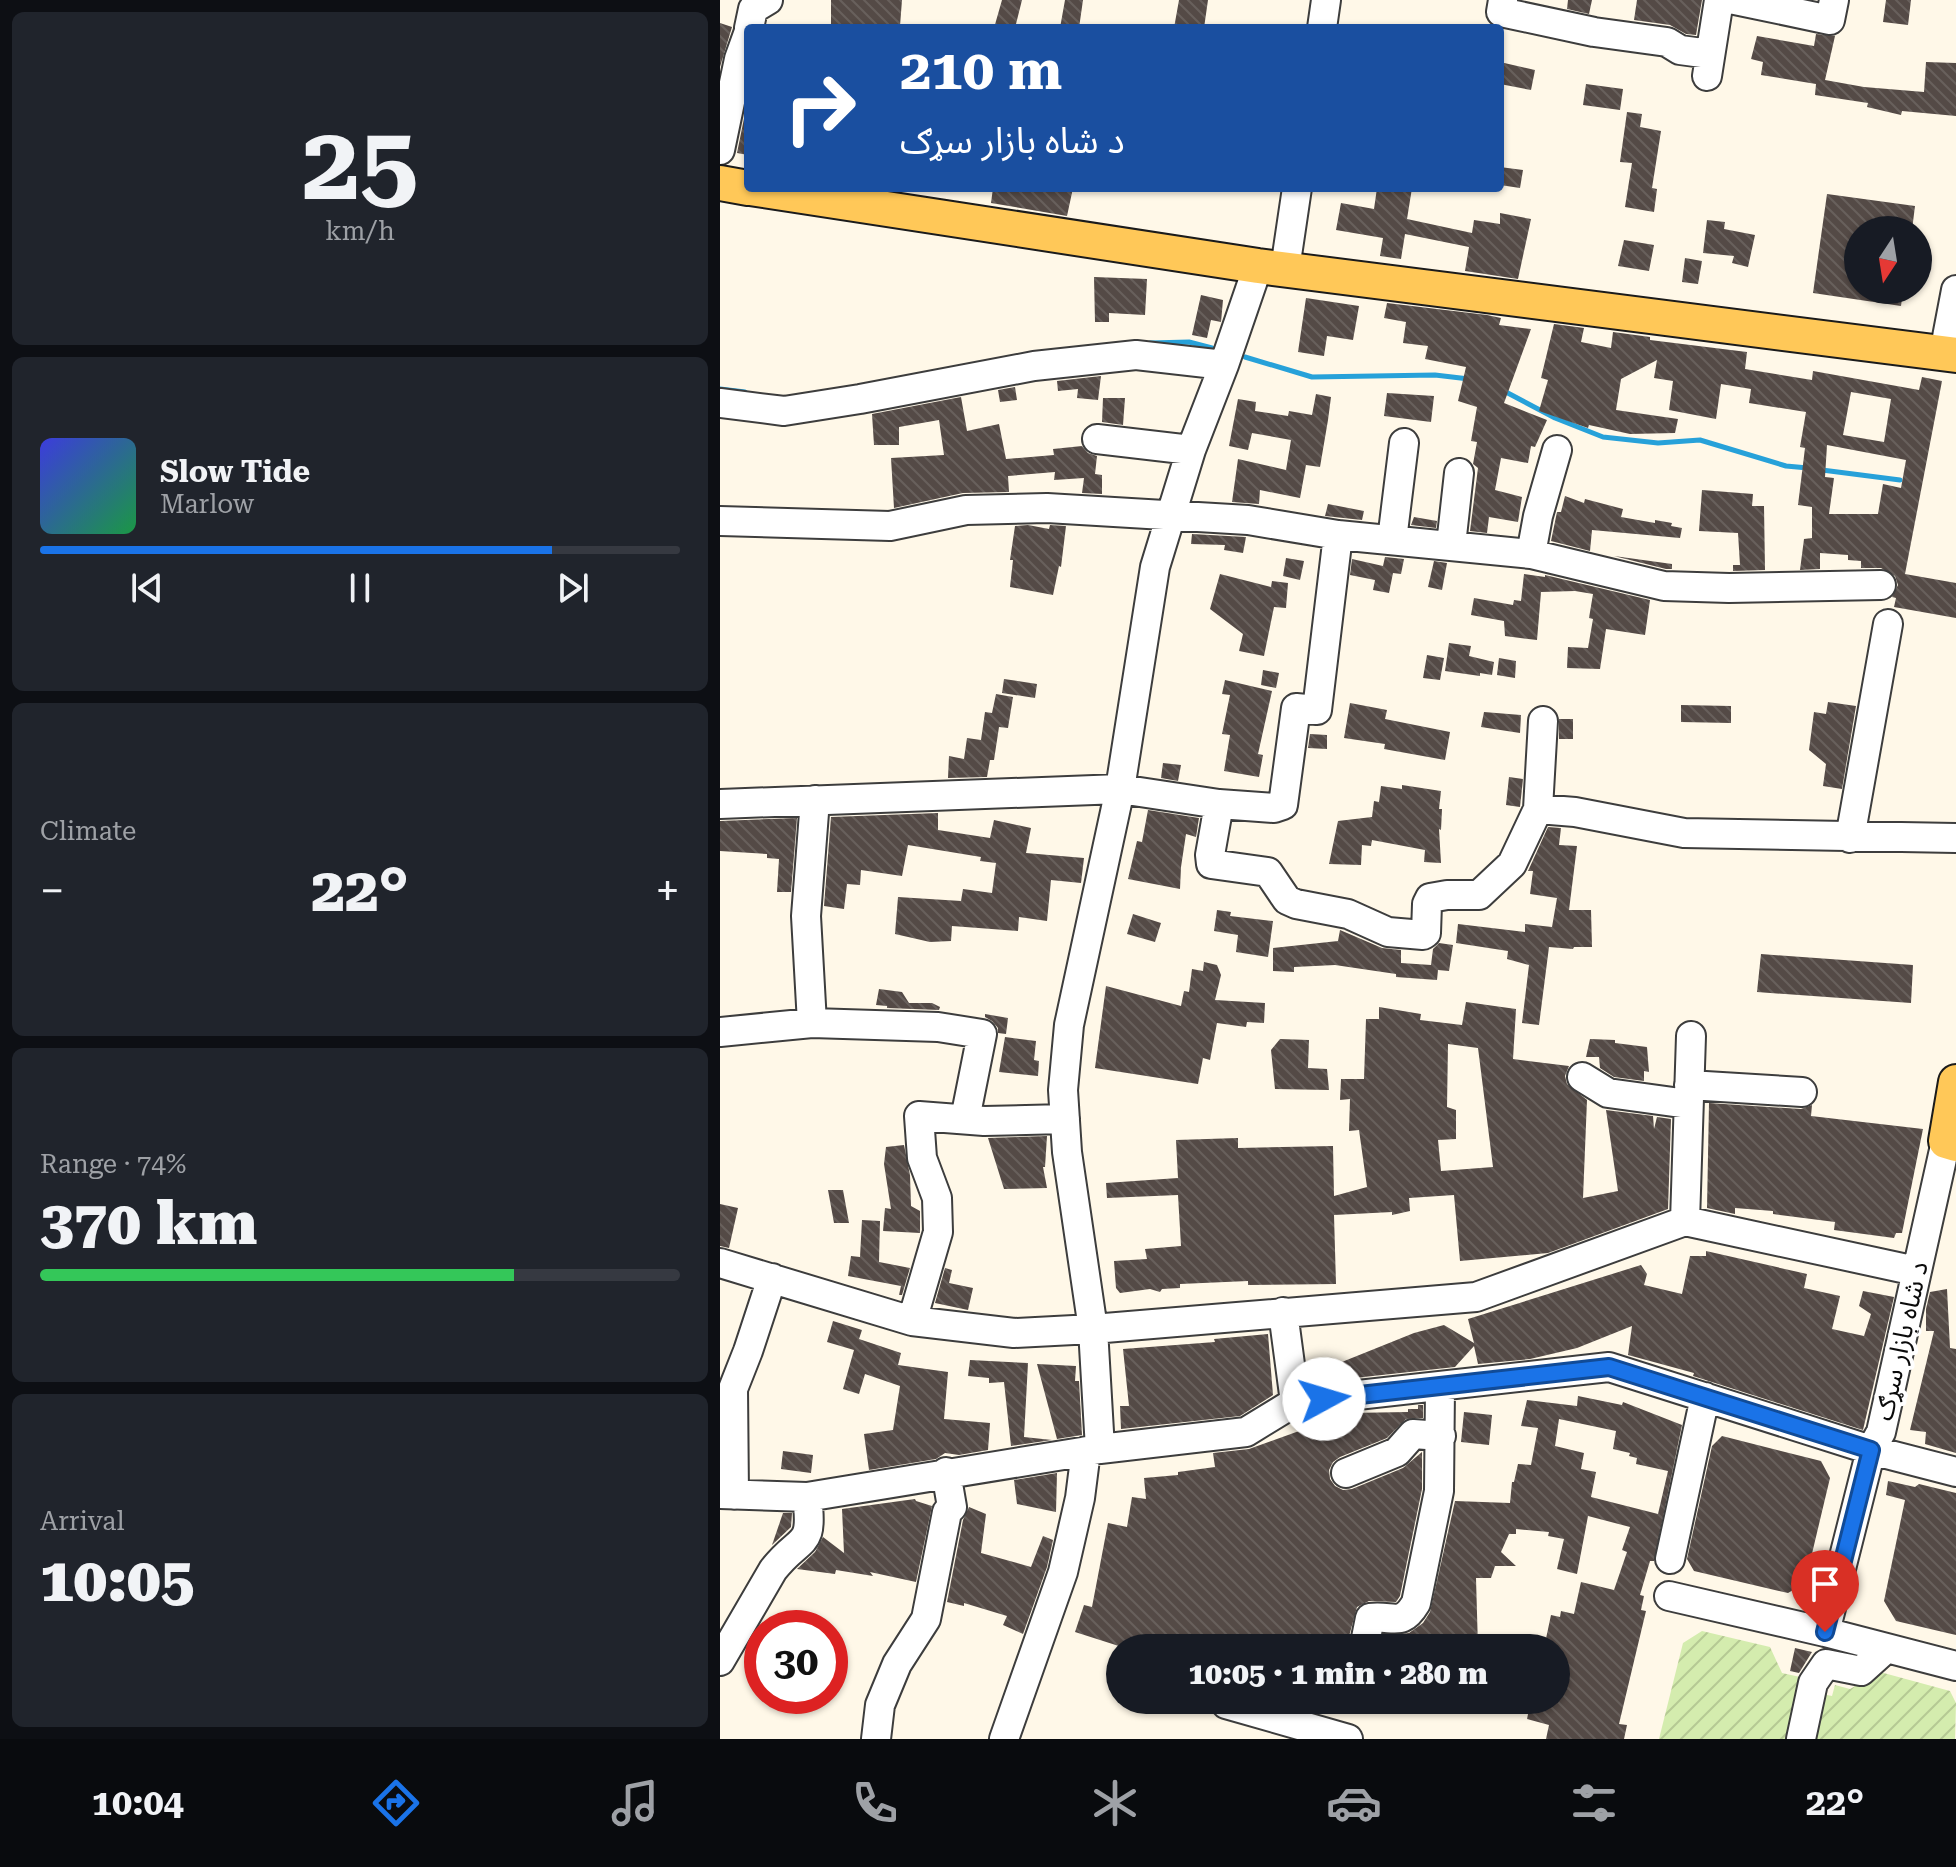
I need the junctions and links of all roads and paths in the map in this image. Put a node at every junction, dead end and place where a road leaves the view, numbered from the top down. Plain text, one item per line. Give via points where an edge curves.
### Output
1 (768, 0) edge
2 (1326, 0) edge
3 (1503, 0) edge
4 (1719, 0) edge
5 (1735, 0) edge
6 (1834, 0) edge
7 (750, 24) edge
8 (1323, 24) edge
9 (744, 56) edge
10 (720, 150) edge
11 (720, 183) edge
12 (744, 187) edge
13 (775, 192) edge
14 (1296, 192) edge
15 (1272, 267) junction
16 (1956, 290) edge
17 (1950, 354) edge
18 (1224, 365) junction
19 (720, 403) edge
20 (1097, 439) dead end
21 (1404, 443) dead end
22 (1191, 450) junction
23 (1557, 450) dead end
24 (1459, 473) dead end
25 (1170, 515) junction
26 (720, 521) edge
27 (1338, 535) junction
28 (1392, 540) junction
29 (1451, 545) junction
30 (1531, 554) junction
31 (1881, 585) dead end
32 (1888, 624) dead end
33 (1543, 721) dead end
34 (1120, 789) junction
35 (815, 800) junction
36 (720, 804) edge
37 (1219, 804) junction
38 (1538, 809) junction
39 (1850, 838) junction
40 (1956, 838) edge
41 (812, 1023) junction
42 (720, 1032) edge
43 (1691, 1036) dead end
44 (1582, 1077) dead end
45 (1956, 1082) edge
46 (1802, 1092) dead end
47 (1689, 1094) junction
48 (965, 1119) junction
49 (1065, 1119) junction
50 (1951, 1142) edge
51 (1685, 1221) junction
52 (720, 1263) edge
53 (1916, 1271) junction
54 (772, 1278) junction
55 (1283, 1312) junction
56 (912, 1321) junction
57 (1093, 1329) junction
58 (1440, 1387) junction
59 (1705, 1397) junction
60 (1295, 1402) junction
61 (1441, 1436) junction
62 (1093, 1450) junction
63 (1871, 1450) junction
64 (946, 1472) junction
65 (1956, 1472) edge
66 (1346, 1473) dead end
67 (727, 1495) edge
68 (807, 1497) junction
69 (1670, 1559) dead end
70 (1669, 1596) dead end
71 (1825, 1632) junction
72 (1367, 1634) edge
73 (1881, 1653) dead end
74 (720, 1661) edge
75 (1956, 1666) edge
76 (1248, 1714) edge
77 (1286, 1731) edge
78 (876, 1739) edge
79 (1004, 1739) edge
80 (1348, 1739) edge
81 (1801, 1739) edge

1 - 7 street via 753,9
2 - 8 street
3 - 4 street via 1501,12 1667,42 1708,65
5 - 6 street via 1830,20
9 - 10 street
11 - 12 main road
13 - 15 main road
14 - 15 street
15 - 17 main road
15 - 18 street
16 - 17 street
18 - 19 street via 1136,355 1034,366 784,411
18 - 22 street
20 - 22 street
21 - 28 street
22 - 25 street
23 - 30 street
24 - 29 street
25 - 26 street via 1047,508 966,510 890,526
25 - 27 street via 1248,520
25 - 34 street via 1155,567
27 - 28 street
27 - 37 street via 1317,710 1296,708 1283,805
28 - 29 street
29 - 30 street
30 - 31 street via 1664,586
32 - 39 street
33 - 38 street
34 - 35 street
34 - 37 street
34 - 49 street via 1069,1025
35 - 36 street
35 - 41 street via 806,916
37 - 38 street via 1211,864 1268,872 1287,900 1296,904 1348,914 1388,932 1423,935 1428,900 1479,895 1512,864
38 - 39 street via 1684,833
39 - 40 street
41 - 42 street
41 - 48 street via 938,1027 982,1034
43 - 47 street
44 - 47 street via 1608,1093
45 - 50 main road
46 - 47 street
47 - 51 street
48 - 49 street
48 - 56 street via 919,1116 922,1158 937,1198 938,1232
49 - 57 street
50 - 53 street, د شاه بازار سړګ
51 - 53 street
51 - 55 street via 1476,1297
52 - 54 street
53 - 63 street, د شاه بازار سړګ via 1881,1432
54 - 56 street
54 - 67 street via 733,1389
55 - 57 street
55 - 60 street
56 - 57 street via 1014,1333
57 - 62 street
58 - 59 street via 1609,1367
58 - 60 street
58 - 61 street
59 - 63 street
59 - 69 street
60 - 62 street via 1246,1432
61 - 66 street via 1413,1434 1397,1452
61 - 72 street via 1439,1491 1416,1603 1398,1620 1370,1618
62 - 64 street
62 - 79 street via 1063,1572
63 - 65 street
63 - 71 street, د شاه بازار سړګ
64 - 68 street
64 - 78 street via 952,1507 926,1619 897,1664 880,1705
67 - 68 street
68 - 74 street via 811,1526 804,1541 773,1570
70 - 71 street
71 - 75 street
73 - 81 street via 1861,1671 1826,1664 1813,1683
76 - 77 street
77 - 80 street

